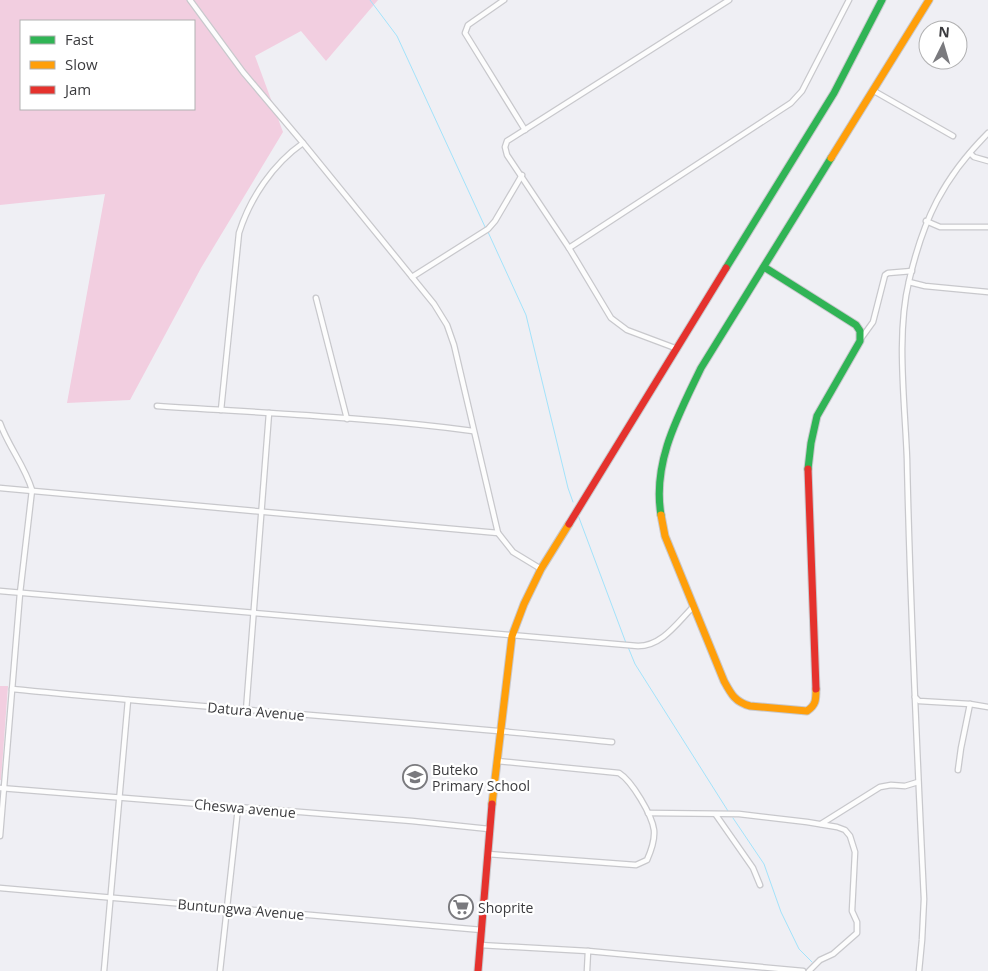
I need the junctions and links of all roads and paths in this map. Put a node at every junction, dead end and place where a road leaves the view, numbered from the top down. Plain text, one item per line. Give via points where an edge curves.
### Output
1 (190, 0) edge
2 (504, 0) edge
3 (729, 0) edge
4 (848, 0) edge
5 (882, 0) edge
6 (929, 0) edge
7 (874, 91) junction
8 (524, 130) junction
9 (988, 133) edge
10 (953, 136) dead end
11 (303, 143) junction
12 (970, 153) junction
13 (988, 161) edge
14 (522, 175) junction
15 (926, 221) junction
16 (988, 227) edge
17 (569, 248) junction
18 (764, 267) junction
19 (912, 271) junction
20 (412, 277) junction
21 (909, 282) junction
22 (988, 292) edge
23 (316, 298) dead end
24 (860, 341) junction
25 (676, 348) junction
26 (157, 406) dead end
27 (221, 410) junction
28 (268, 413) junction
29 (347, 418) junction
30 (0, 423) edge
31 (473, 431) junction
32 (0, 488) edge
33 (32, 490) junction
34 (261, 512) junction
35 (498, 533) junction
36 (541, 569) junction
37 (0, 591) edge
38 (20, 593) junction
39 (693, 607) junction
40 (253, 614) junction
41 (512, 636) junction
42 (12, 689) junction
43 (915, 697) junction
44 (128, 700) junction
45 (970, 704) junction
46 (988, 707) edge
47 (246, 710) junction
48 (500, 730) junction
49 (612, 742) dead end
50 (497, 761) junction
51 (958, 770) dead end
52 (918, 782) junction
53 (2, 788) edge
54 (120, 797) junction
55 (238, 808) junction
56 (648, 813) junction
57 (716, 814) junction
58 (821, 824) junction
59 (490, 829) junction
60 (0, 836) edge
61 (488, 854) junction
62 (760, 885) dead end
63 (0, 888) edge
64 (111, 898) junction
65 (227, 908) junction
66 (482, 930) junction
67 (480, 945) junction
68 (588, 951) junction
69 (764, 970) edge
70 (104, 971) edge
71 (220, 971) edge
72 (478, 971) edge
73 (587, 971) edge
74 (803, 971) edge
75 (809, 971) edge
76 (919, 971) edge

1 - 11 street via 243,72
2 - 8 street via 468,25 465,33
3 - 8 street
4 - 17 street via 802,91 792,103
5 - 25 street via 834,93
6 - 7 street
7 - 10 street
7 - 18 street
8 - 14 street via 507,141 505,147
9 - 12 street
11 - 20 street
11 - 27 street via 272,172 245,215 239,233
12 - 13 street
12 - 15 street via 943,189
14 - 17 street
14 - 20 street via 488,229
15 - 16 street via 940,227
15 - 19 street
17 - 25 street via 603,307 617,324
18 - 24 street via 856,325
18 - 39 street via 701,368 664,451 660,484 665,536
19 - 21 street
19 - 24 street via 885,275 873,322
20 - 31 street via 447,325
21 - 22 street
21 - 43 street via 904,348
23 - 29 street
24 - 39 street via 817,416 811,443 808,473 816,700 813,706 807,711 737,701 724,681
25 - 36 street
26 - 27 street
27 - 28 street
28 - 29 street
28 - 34 street
29 - 31 street
30 - 33 street
31 - 35 street
32 - 33 street
33 - 34 street
33 - 38 street
34 - 35 street
34 - 40 street
35 - 36 street via 513,552
36 - 41 street
37 - 38 street
38 - 40 street
38 - 42 street
39 - 41 street via 665,636 647,646
40 - 41 street
40 - 47 street
41 - 48 street
42 - 44 street, Datura Avenue
42 - 53 street
43 - 45 street via 919,701
43 - 52 street
44 - 47 street, Datura Avenue
44 - 54 street
45 - 46 street
45 - 51 street
47 - 48 street, Datura Avenue
48 - 49 street, Datura Avenue
48 - 50 street
50 - 56 street via 619,773
50 - 59 street
52 - 58 street via 880,787
52 - 76 street via 924,899
53 - 54 street, Cheswa avenue
53 - 60 street
54 - 55 street, Cheswa avenue
54 - 64 street
55 - 59 street, Cheswa avenue
55 - 65 street
56 - 57 street
56 - 61 street via 653,842 647,860 642,863
57 - 58 street
57 - 62 street via 753,868
58 - 75 street via 845,830 852,840 855,857 852,911 858,926 857,933
59 - 61 street
61 - 66 street
63 - 64 street, Buntungwa Avenue
64 - 65 street, Buntungwa Avenue
64 - 70 street
65 - 66 street, Buntungwa Avenue
65 - 71 street
66 - 67 street
67 - 68 street
67 - 72 street
68 - 69 street
68 - 73 street
69 - 74 street

